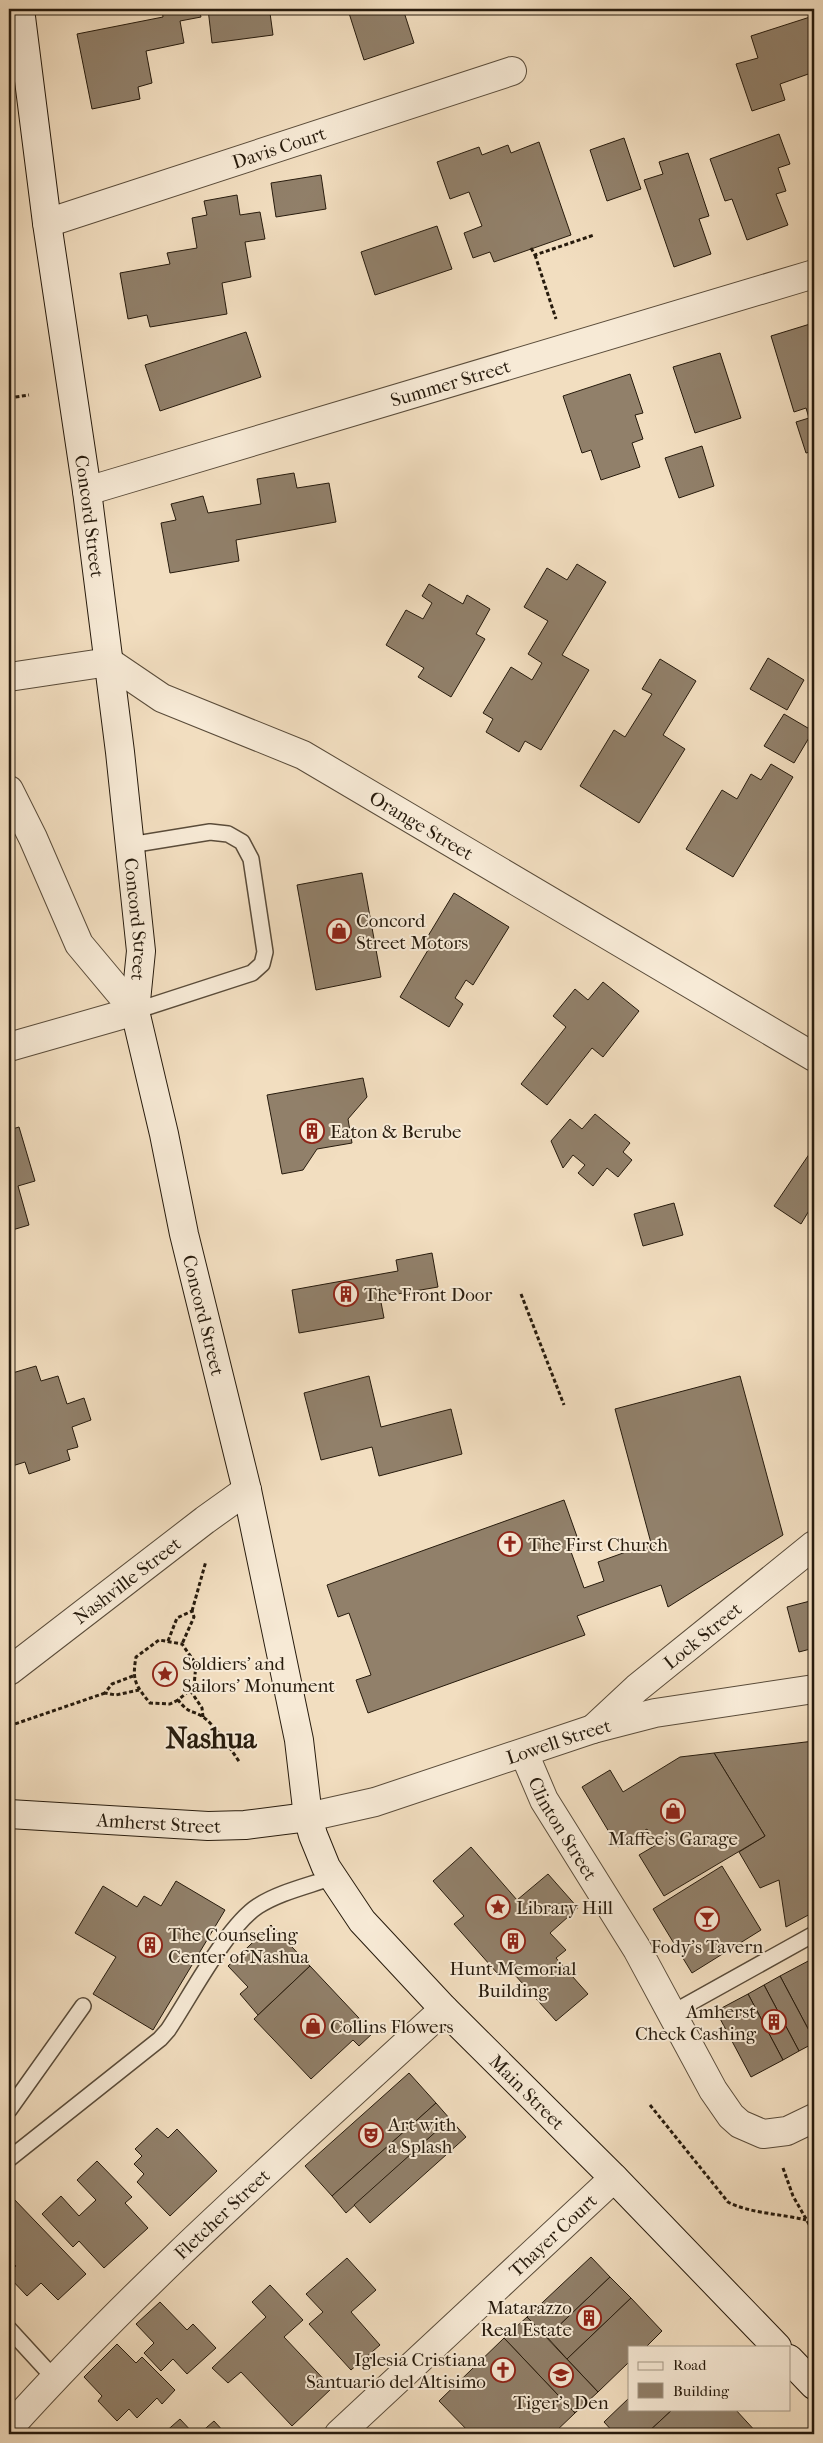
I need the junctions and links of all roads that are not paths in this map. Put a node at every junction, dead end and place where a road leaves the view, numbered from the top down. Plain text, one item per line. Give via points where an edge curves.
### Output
1 (17, 13) edge
2 (512, 71) dead end
3 (47, 223) junction
4 (814, 274) edge
5 (87, 491) junction
6 (109, 662) junction
7 (9, 677) edge
8 (9, 790) edge
9 (130, 844) junction
10 (135, 1011) junction
11 (9, 1046) edge
12 (814, 1057) edge
13 (247, 1490) junction
14 (814, 1545) edge
15 (9, 1671) edge
16 (814, 1689) edge
17 (593, 1729) junction
18 (524, 1753) junction
19 (9, 1814) edge
20 (308, 1817) junction
21 (333, 1878) junction
22 (814, 1934) edge
23 (83, 2006) dead end
24 (444, 2009) junction
25 (672, 2013) junction
26 (9, 2110) edge
27 (814, 2118) edge
28 (9, 2159) edge
29 (614, 2178) junction
30 (9, 2329) edge
31 (776, 2346) edge
32 (790, 2360) edge
33 (54, 2378) junction
34 (814, 2385) edge
35 (9, 2428) edge
36 (339, 2434) edge

1 - 3 street, Concord Street
2 - 3 street, Davis Court
3 - 5 street, Concord Street
4 - 5 street, Summer Street
5 - 6 street, Concord Street
6 - 7 street
6 - 9 street, Concord Street
6 - 12 street, Orange Street via 162,698 303,755
8 - 10 street via 79,944
9 - 10 street, Concord Street via 141,951
9 - 10 lane via 210,832 228,834 242,842 251,859 265,952 262,964 252,973
10 - 11 street
10 - 13 street, Concord Street via 184,1234
13 - 15 street, Nashville Street
13 - 20 street, Concord Street via 300,1747
14 - 17 street, Lock Street via 637,1688
16 - 17 street, Lowell Street via 656,1712
17 - 18 street, Lowell Street
18 - 20 street, Lowell Street via 375,1802
18 - 25 street, Clinton Street via 544,1800 637,1949
19 - 20 street, Amherst Street via 208,1826
20 - 21 street, Main Street via 320,1854
21 - 24 street, Main Street via 362,1921
21 - 28 lane via 272,1898 248,1914 232,1932 160,2039
22 - 25 lane
23 - 26 lane
24 - 29 street, Main Street
24 - 33 street, Fletcher Street via 132,2298
25 - 27 street, Clinton Street via 713,2090 731,2116 763,2134 787,2131
29 - 31 street, Main Street
29 - 36 street, Thayer Court
30 - 33 lane
32 - 34 street
33 - 35 street, Fletcher Street

